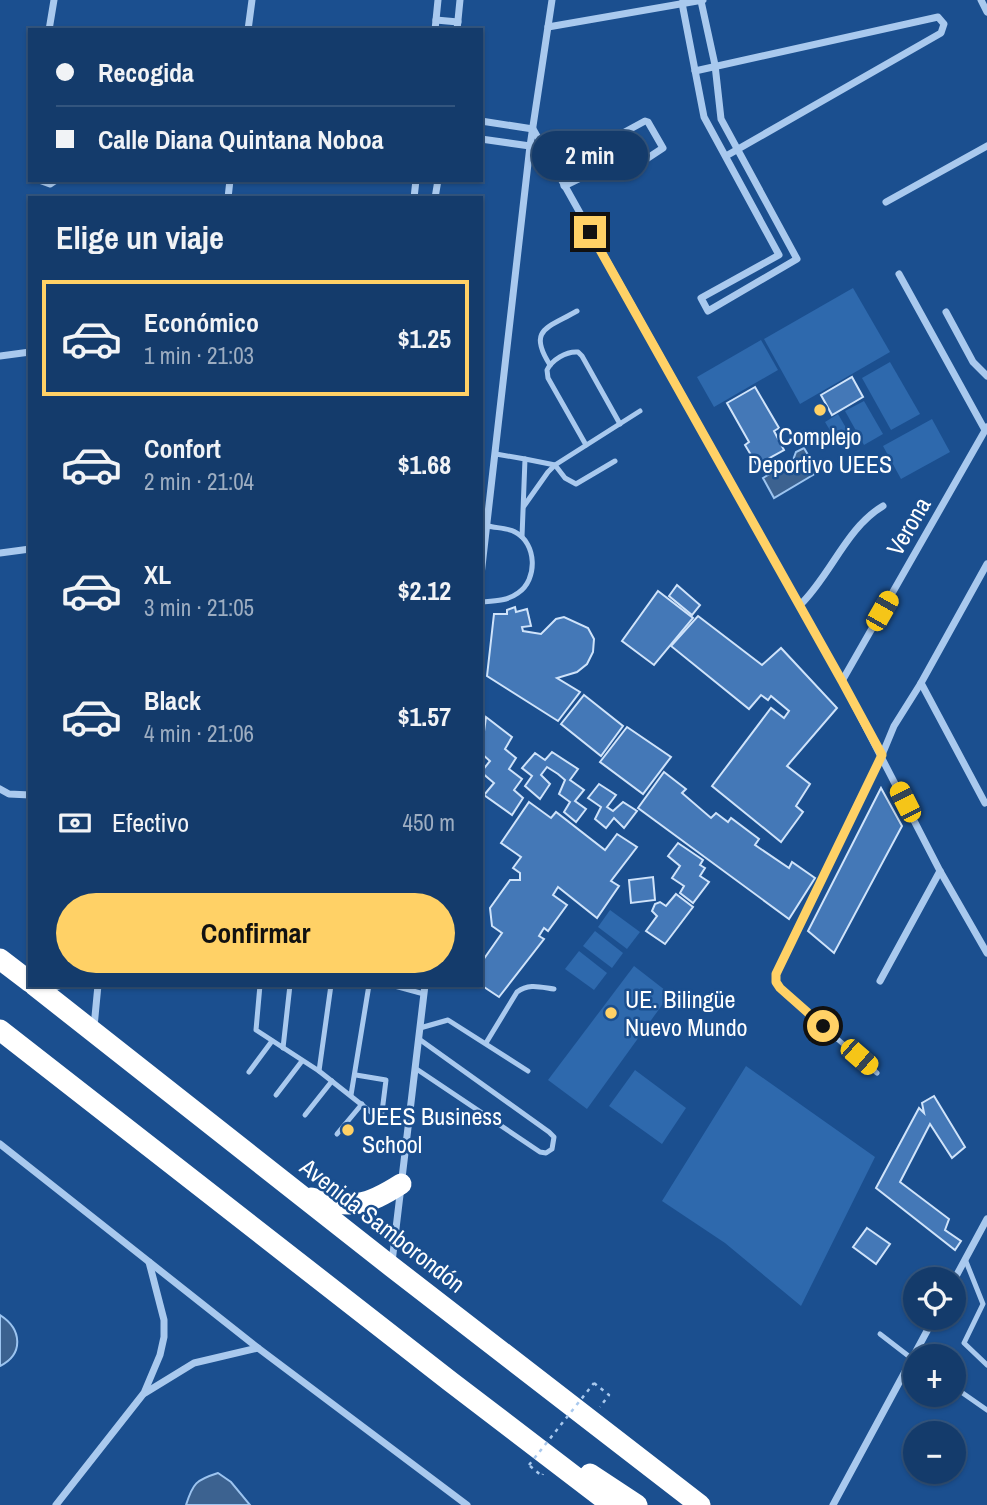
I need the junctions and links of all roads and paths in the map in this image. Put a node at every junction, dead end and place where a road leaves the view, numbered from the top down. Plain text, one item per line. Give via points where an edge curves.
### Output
1 (54, 0) edge
2 (252, 0) edge
3 (438, 0) edge
4 (460, 0) edge
5 (552, 0) edge
6 (703, 0) edge
7 (981, 0) edge
8 (692, 1) edge
9 (682, 4) junction
10 (987, 12) edge
11 (436, 20) junction
12 (457, 26) edge
13 (548, 27) junction
14 (49, 28) edge
15 (248, 28) edge
16 (435, 28) edge
17 (715, 65) junction
18 (695, 71) junction
19 (483, 121) edge
20 (533, 129) junction
21 (483, 139) edge
22 (530, 146) junction
23 (987, 146) edge
24 (738, 148) junction
25 (726, 156) junction
26 (605, 166) junction
27 (564, 186) junction
28 (886, 202) dead end
29 (899, 274) dead end
30 (577, 311) dead end
31 (946, 312) dead end
32 (28, 352) edge
33 (0, 356) edge
34 (550, 365) junction
35 (987, 376) edge
36 (640, 411) dead end
37 (620, 424) junction
38 (986, 428) edge
39 (586, 445) junction
40 (496, 454) junction
41 (525, 459) junction
42 (615, 461) dead end
43 (555, 465) junction
44 (524, 506) junction
45 (883, 506) dead end
46 (488, 526) junction
47 (522, 537) junction
48 (28, 550) edge
49 (0, 553) edge
50 (483, 561) edge
51 (987, 564) edge
52 (483, 602) edge
53 (800, 605) junction
54 (842, 681) junction
55 (921, 683) junction
56 (882, 755) junction
57 (0, 789) edge
58 (28, 795) edge
59 (985, 803) dead end
60 (940, 871) junction
61 (987, 953) edge
62 (0, 959) edge
63 (28, 977) edge
64 (880, 981) dead end
65 (43, 987) edge
66 (98, 987) edge
67 (260, 987) edge
68 (290, 987) edge
69 (331, 987) edge
70 (369, 987) edge
71 (398, 987) edge
72 (425, 987) edge
73 (554, 989) dead end
74 (424, 994) junction
75 (420, 1028) junction
76 (0, 1030) edge
77 (94, 1031) junction
78 (419, 1039) junction
79 (272, 1041) junction
80 (486, 1043) junction
81 (283, 1048) junction
82 (302, 1061) junction
83 (415, 1068) junction
84 (319, 1071) junction
85 (528, 1071) dead end
86 (249, 1072) dead end
87 (877, 1073) dead end
88 (356, 1074) junction
89 (332, 1082) junction
90 (276, 1095) dead end
91 (351, 1096) junction
92 (362, 1104) junction
93 (305, 1115) dead end
94 (337, 1134) dead end
95 (0, 1144) edge
96 (401, 1184) junction
97 (305, 1197) junction
98 (987, 1219) edge
99 (965, 1259) junction
100 (148, 1262) junction
101 (391, 1267) junction
102 (961, 1267) edge
103 (880, 1334) dead end
104 (258, 1348) junction
105 (903, 1352) edge
106 (987, 1365) edge
107 (903, 1380) edge
108 (144, 1393) junction
109 (609, 1395) dead end
110 (966, 1395) edge
111 (987, 1410) edge
112 (513, 1429) junction
113 (542, 1476) dead end
114 (603, 1501) edge
115 (697, 1504) edge
116 (55, 1505) edge
117 (467, 1505) edge
118 (637, 1505) edge
119 (833, 1505) edge

1 - 14 street
2 - 15 street
3 - 11 street
4 - 12 street
5 - 13 street
6 - 8 street
6 - 17 street
7 - 10 street
8 - 9 street
9 - 13 street
9 - 18 street
11 - 12 street
11 - 16 street
13 - 20 street
17 - 18 street
17 - 24 street via 721,119
17 - 24 street via 938,17 944,24 941,33
18 - 25 street via 704,117
19 - 20 street
20 - 22 street
20 - 27 street
21 - 22 street
22 - 40 street
23 - 28 street
24 - 25 street
24 - 25 street via 797,259 708,311 701,298 779,255
26 - 26 street via 612,176 619,177 663,145 648,122 639,122 598,146
26 - 27 street
27 - 53 street
29 - 38 street
30 - 34 lane via 539,338 539,348
31 - 35 street via 973,362
32 - 33 street
34 - 37 lane via 578,352
34 - 39 lane via 548,378
36 - 37 lane
37 - 39 lane
38 - 54 street, Verona
39 - 43 lane
40 - 41 lane
40 - 46 street
41 - 43 lane
41 - 44 lane
42 - 43 lane via 576,484
43 - 44 lane
44 - 47 lane
45 - 53 street via 858,527
46 - 47 lane
46 - 50 street
47 - 52 lane via 532,561 530,580 506,600
48 - 49 street
51 - 55 street
53 - 54 street
54 - 56 street
55 - 56 street
55 - 59 street
56 - 60 street
56 - 87 lane via 780,963 776,982
57 - 58 street
60 - 61 street
60 - 64 street
62 - 63 highway, Avenida Samborondón
65 - 77 highway, Avenida Samborondón
66 - 77 street
67 - 79 lane via 256,1030
68 - 81 lane
69 - 84 lane
70 - 88 lane
71 - 74 lane
72 - 74 street
73 - 80 lane via 529,985 517,992
74 - 75 street
75 - 78 street
75 - 80 lane via 448,1020
76 - 112 highway
77 - 97 highway, Avenida Samborondón
78 - 83 street
78 - 83 lane via 549,1132 554,1137 552,1149 540,1152
79 - 81 lane
79 - 86 lane
80 - 85 lane
81 - 82 lane
82 - 84 lane
82 - 90 lane
83 - 96 street
84 - 89 lane
88 - 91 lane
88 - 92 lane via 386,1080 381,1120
89 - 91 lane
89 - 93 lane
91 - 92 lane
92 - 94 lane
95 - 100 street
96 - 97 highway via 376,1200 350,1205
96 - 101 street
97 - 101 highway, Avenida Samborondón
98 - 99 street
99 - 102 street
99 - 106 lane via 983,1304 964,1343
100 - 104 street
100 - 108 street via 164,1320 164,1337
101 - 115 highway, Avenida Samborondón
103 - 105 lane
104 - 108 street via 194,1363
104 - 117 street
107 - 119 street
108 - 116 street
109 - 113 path, bridge via 594,1382 529,1465
110 - 111 lane
112 - 114 highway
112 - 118 highway

